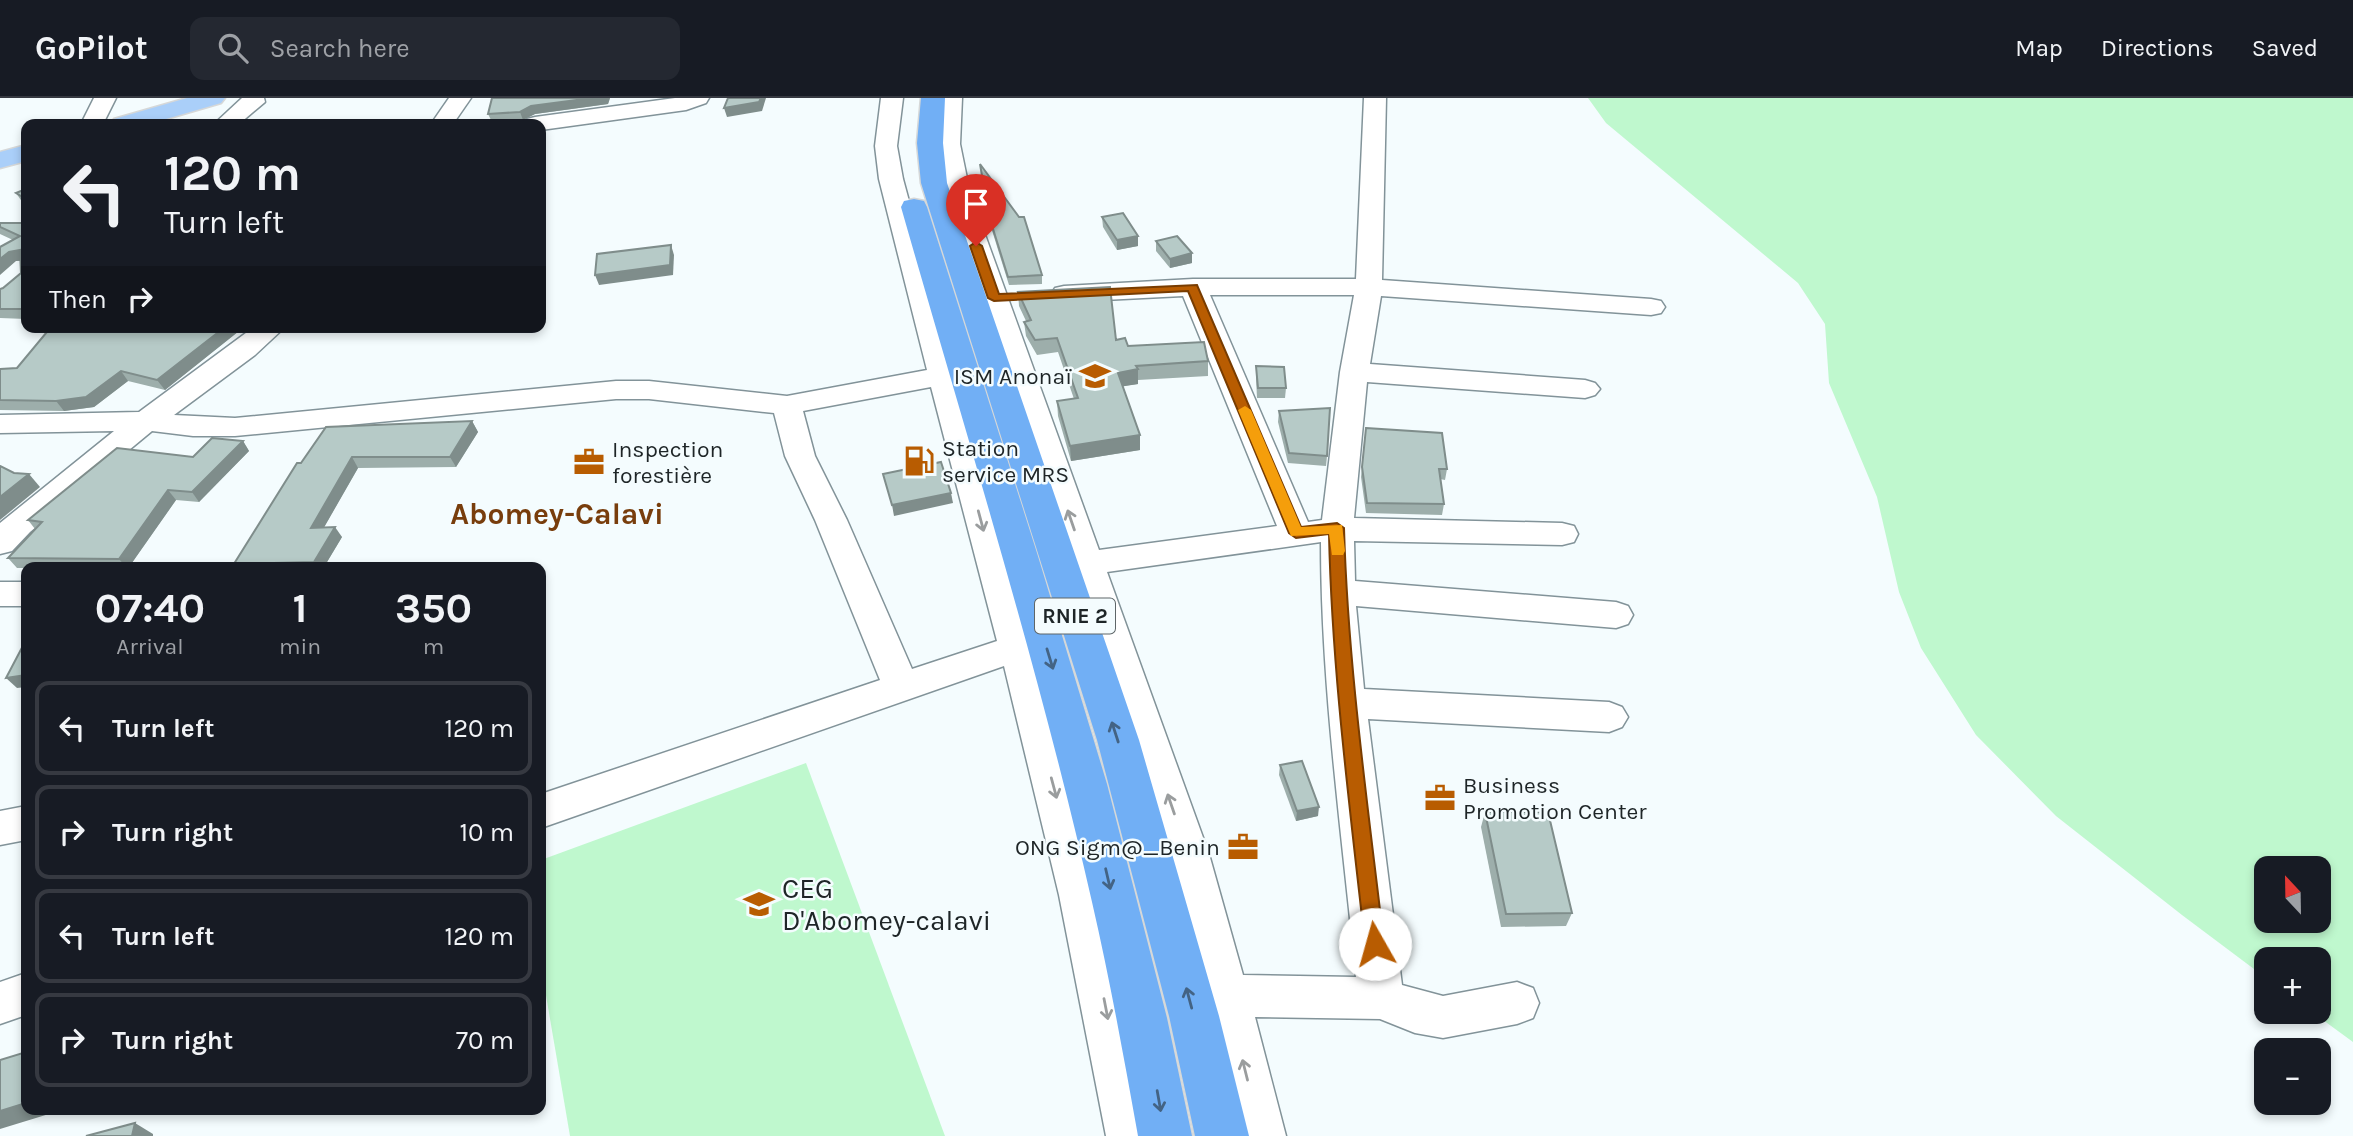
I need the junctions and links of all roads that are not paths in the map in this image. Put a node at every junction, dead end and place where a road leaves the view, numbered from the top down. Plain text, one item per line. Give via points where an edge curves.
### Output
1 (105, 98) edge
2 (213, 98) edge
3 (253, 98) edge
4 (460, 98) edge
5 (698, 98) edge
6 (892, 98) edge
7 (907, 98) edge
8 (933, 98) edge
9 (951, 98) edge
10 (1375, 98) edge
11 (94, 119) edge
12 (140, 119) edge
13 (232, 119) edge
14 (445, 119) edge
15 (546, 122) edge
16 (21, 154) edge
17 (0, 160) edge
18 (1193, 287) junction
19 (1369, 287) junction
20 (1016, 296) junction
21 (1651, 307) dead end
22 (264, 333) edge
23 (1354, 372) junction
24 (941, 376) junction
25 (1585, 389) dead end
26 (788, 405) junction
27 (146, 421) junction
28 (0, 424) edge
29 (1337, 528) junction
30 (6, 532) edge
31 (1296, 533) junction
32 (1562, 534) dead end
33 (1086, 562) junction
34 (1338, 592) junction
35 (0, 594) edge
36 (21, 594) edge
37 (1616, 615) dead end
38 (1016, 648) junction
39 (901, 687) junction
40 (1347, 703) junction
41 (1609, 717) dead end
42 (546, 809) edge
43 (21, 824) edge
44 (0, 828) edge
45 (21, 996) edge
46 (1227, 996) junction
47 (1381, 998) junction
48 (0, 1003) edge
49 (1517, 1003) dead end
50 (1129, 1136) edge
51 (1165, 1136) edge
52 (1222, 1136) edge
53 (1262, 1136) edge

1 - 11 street
2 - 12 main road
3 - 13 street via 254,103
4 - 14 street
5 - 15 street
6 - 24 street via 886,146 889,171
7 -> 51 highway, RNIE 2 / RNIE 2 via 904,149 913,205 1091,806 1152,1062
52 -> 8 highway, RNIE 2 / RNIE 2 via 1118,740 934,183 930,142
9 - 20 street via 948,124 954,177
10 - 19 street
16 - 17 main road
18 - 19 street
18 - 20 street
18 - 31 street
19 - 21 street
19 - 23 street
33 -> 20 street
22 - 27 street
23 - 25 street
23 - 29 street
24 - 26 street
24 -> 38 street
26 - 27 street via 616,390 235,427
26 - 39 street via 800,456
27 - 28 street
27 - 30 street
29 - 31 street
29 - 32 street
29 - 34 street
31 - 33 street
46 -> 33 street via 1188,854
34 - 37 street
34 - 40 street
35 - 36 street
38 - 39 street
38 -> 50 street via 1096,959
39 - 42 street
40 - 41 street
40 - 47 street
43 - 44 street
45 - 48 street
46 - 47 street
53 -> 46 street
47 - 49 street via 1443,1017

